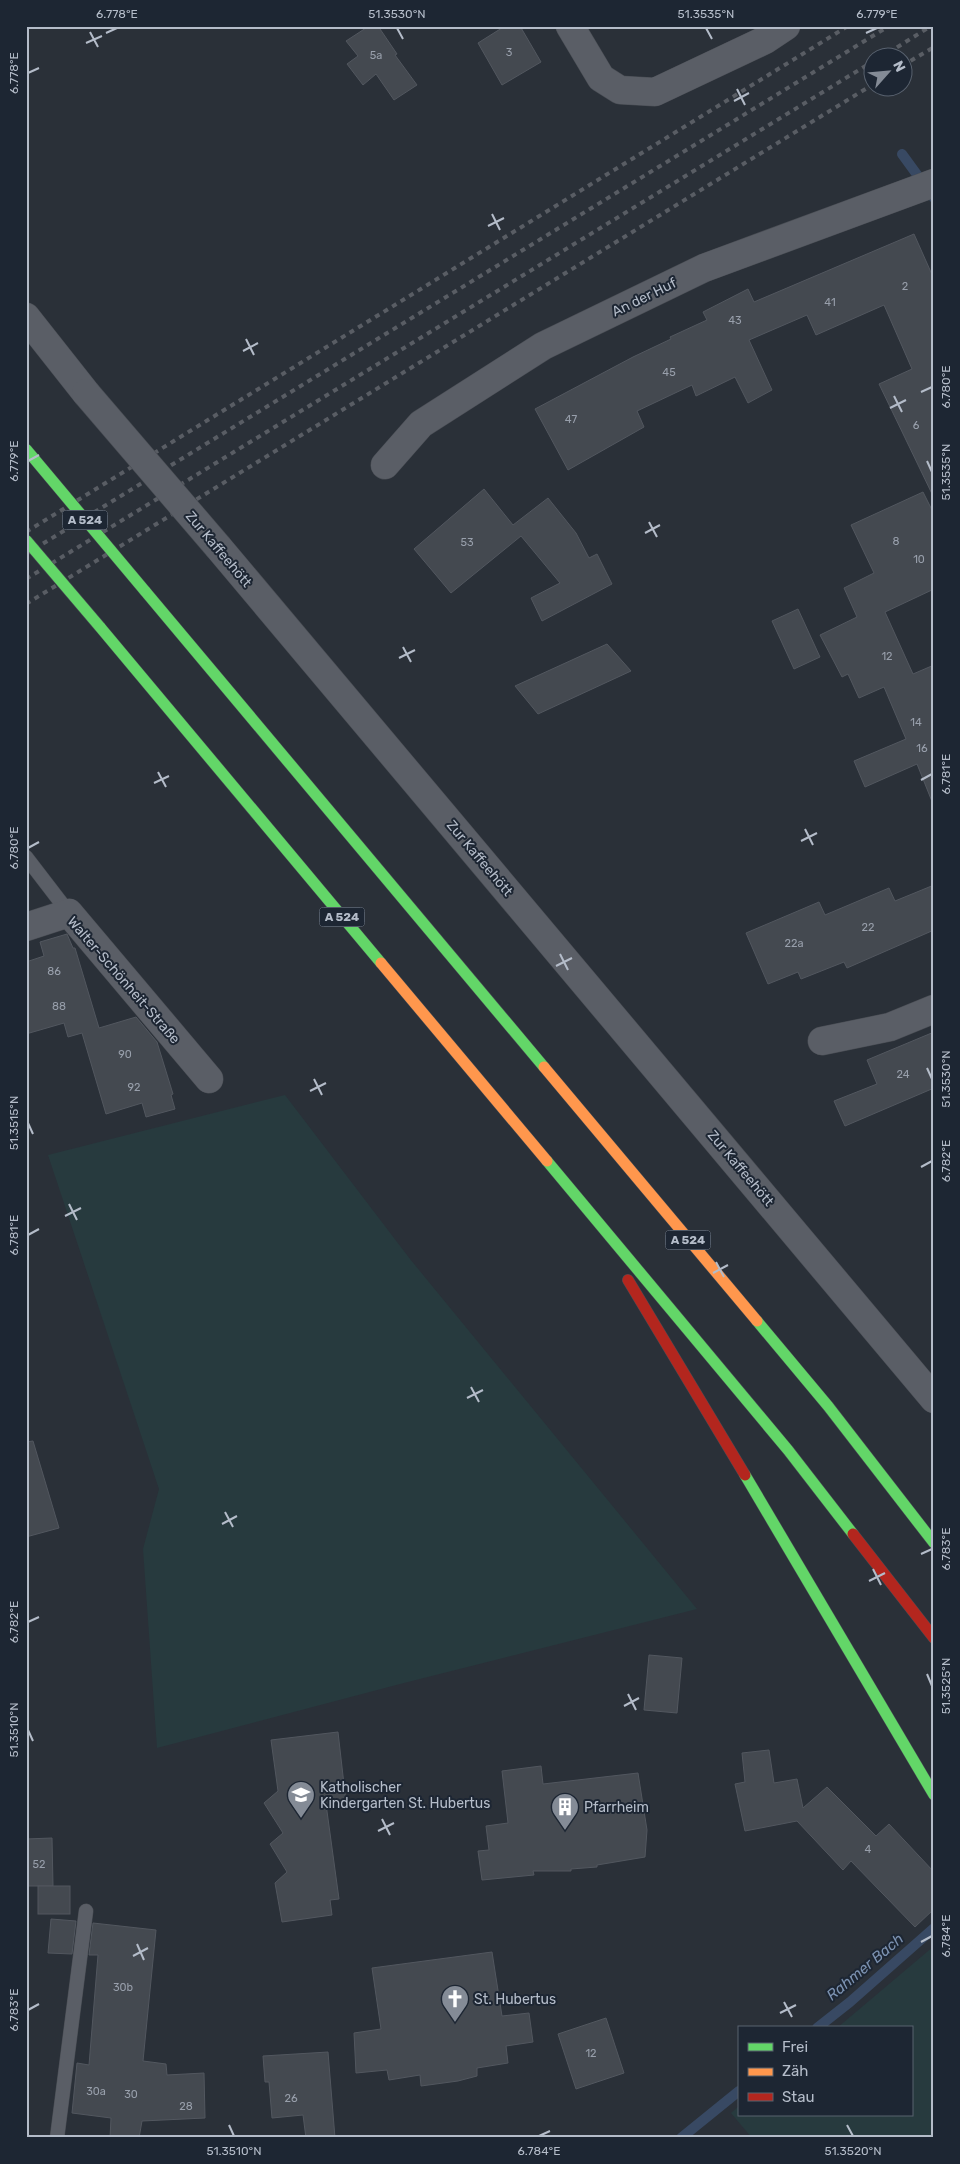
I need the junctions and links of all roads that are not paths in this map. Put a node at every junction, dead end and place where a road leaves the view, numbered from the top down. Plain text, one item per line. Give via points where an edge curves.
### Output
1 (570, 26) edge
2 (786, 26) edge
3 (934, 183) edge
4 (26, 317) edge
5 (26, 449) edge
6 (385, 465) dead end
7 (26, 540) edge
8 (26, 857) edge
9 (69, 913) junction
10 (26, 927) edge
11 (934, 1009) edge
12 (822, 1041) dead end
13 (209, 1079) dead end
14 (585, 1208) junction
15 (934, 1399) edge
16 (934, 1543) edge
17 (934, 1638) edge
18 (934, 1795) edge
19 (86, 1911) dead end
20 (57, 2138) edge

1 - 2 street via 601,78 620,90 655,92 765,40
3 - 6 street, An der Huf via 704,268 543,346 421,424
4 - 15 street, Zur Kaffeehött, bridge via 86,393
5 - 16 highway, A 524, bridge via 828,1406
7 - 14 highway, A 524, bridge
8 - 9 lane
9 - 10 street, Walter-Schönheit-Straße
9 - 13 street, Walter-Schönheit-Straße
11 - 12 street via 890,1027
14 - 17 highway, A 524 via 788,1450
14 - 18 highway
19 - 20 lane

